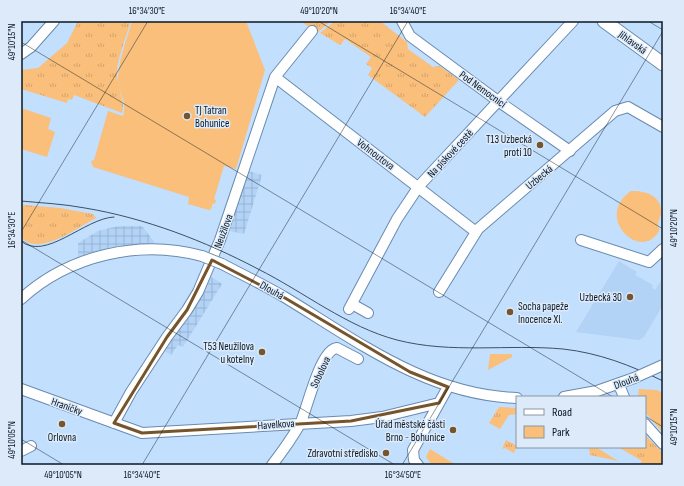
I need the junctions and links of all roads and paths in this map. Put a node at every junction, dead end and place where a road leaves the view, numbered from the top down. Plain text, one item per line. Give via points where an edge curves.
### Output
1 (54, 21) edge
2 (402, 21) edge
3 (573, 21) edge
4 (604, 21) edge
5 (312, 31) dead end
6 (21, 54) edge
7 (663, 64) edge
8 (276, 77) junction
9 (498, 101) junction
10 (663, 127) edge
11 (570, 151) junction
12 (419, 186) junction
13 (476, 232) junction
14 (581, 240) dead end
15 (663, 249) edge
16 (439, 292) dead end
17 (21, 299) edge
18 (368, 313) dead end
19 (358, 359) dead end
20 (663, 365) edge
21 (619, 385) junction
22 (448, 387) junction
23 (21, 389) edge
24 (569, 396) edge
25 (624, 396) edge
26 (516, 398) edge
27 (439, 403) junction
28 (114, 423) junction
29 (300, 423) junction
30 (646, 425) edge
31 (663, 444) edge
32 (31, 446) dead end
33 (21, 451) edge
34 (272, 465) edge
35 (418, 465) edge

1 - 6 street via 32,47
2 - 9 street, Pod Nemocnicí via 410,36
3 - 9 street, Na pískové cestě
4 - 7 main road, Jihlavská
5 - 8 street, Neužilova
8 - 12 street, Vohnoutova
8 - 28 street, Neužilova via 208,271 187,310 167,337
9 - 11 street, Pod Nemocnicí
9 - 12 street, Na pískové cestě
10 - 11 street, Uzbecká via 628,106 615,111
11 - 13 street, Uzbecká
12 - 13 street, Vohnoutova
12 - 18 street, Na pískové cestě via 397,219 351,307
13 - 16 street, Uzbecká
14 - 15 street via 649,262
17 - 22 street, Dlouhá, bridge via 59,272 86,259 113,252 152,249 189,253 222,264 410,372
19 - 29 street, Sobolova via 337,348 330,351 316,377
20 - 21 street, Dlouhá, bridge
21 - 24 street, Dlouhá
21 - 25 street
22 - 26 street, Dlouhá via 482,395
22 - 27 street
23 - 28 street, Hraničky
27 - 29 street, Havelkova via 382,417
27 - 35 street via 413,450 414,460
28 - 29 street, Havelkova via 142,432
29 - 34 street
30 - 31 street
32 - 33 street

